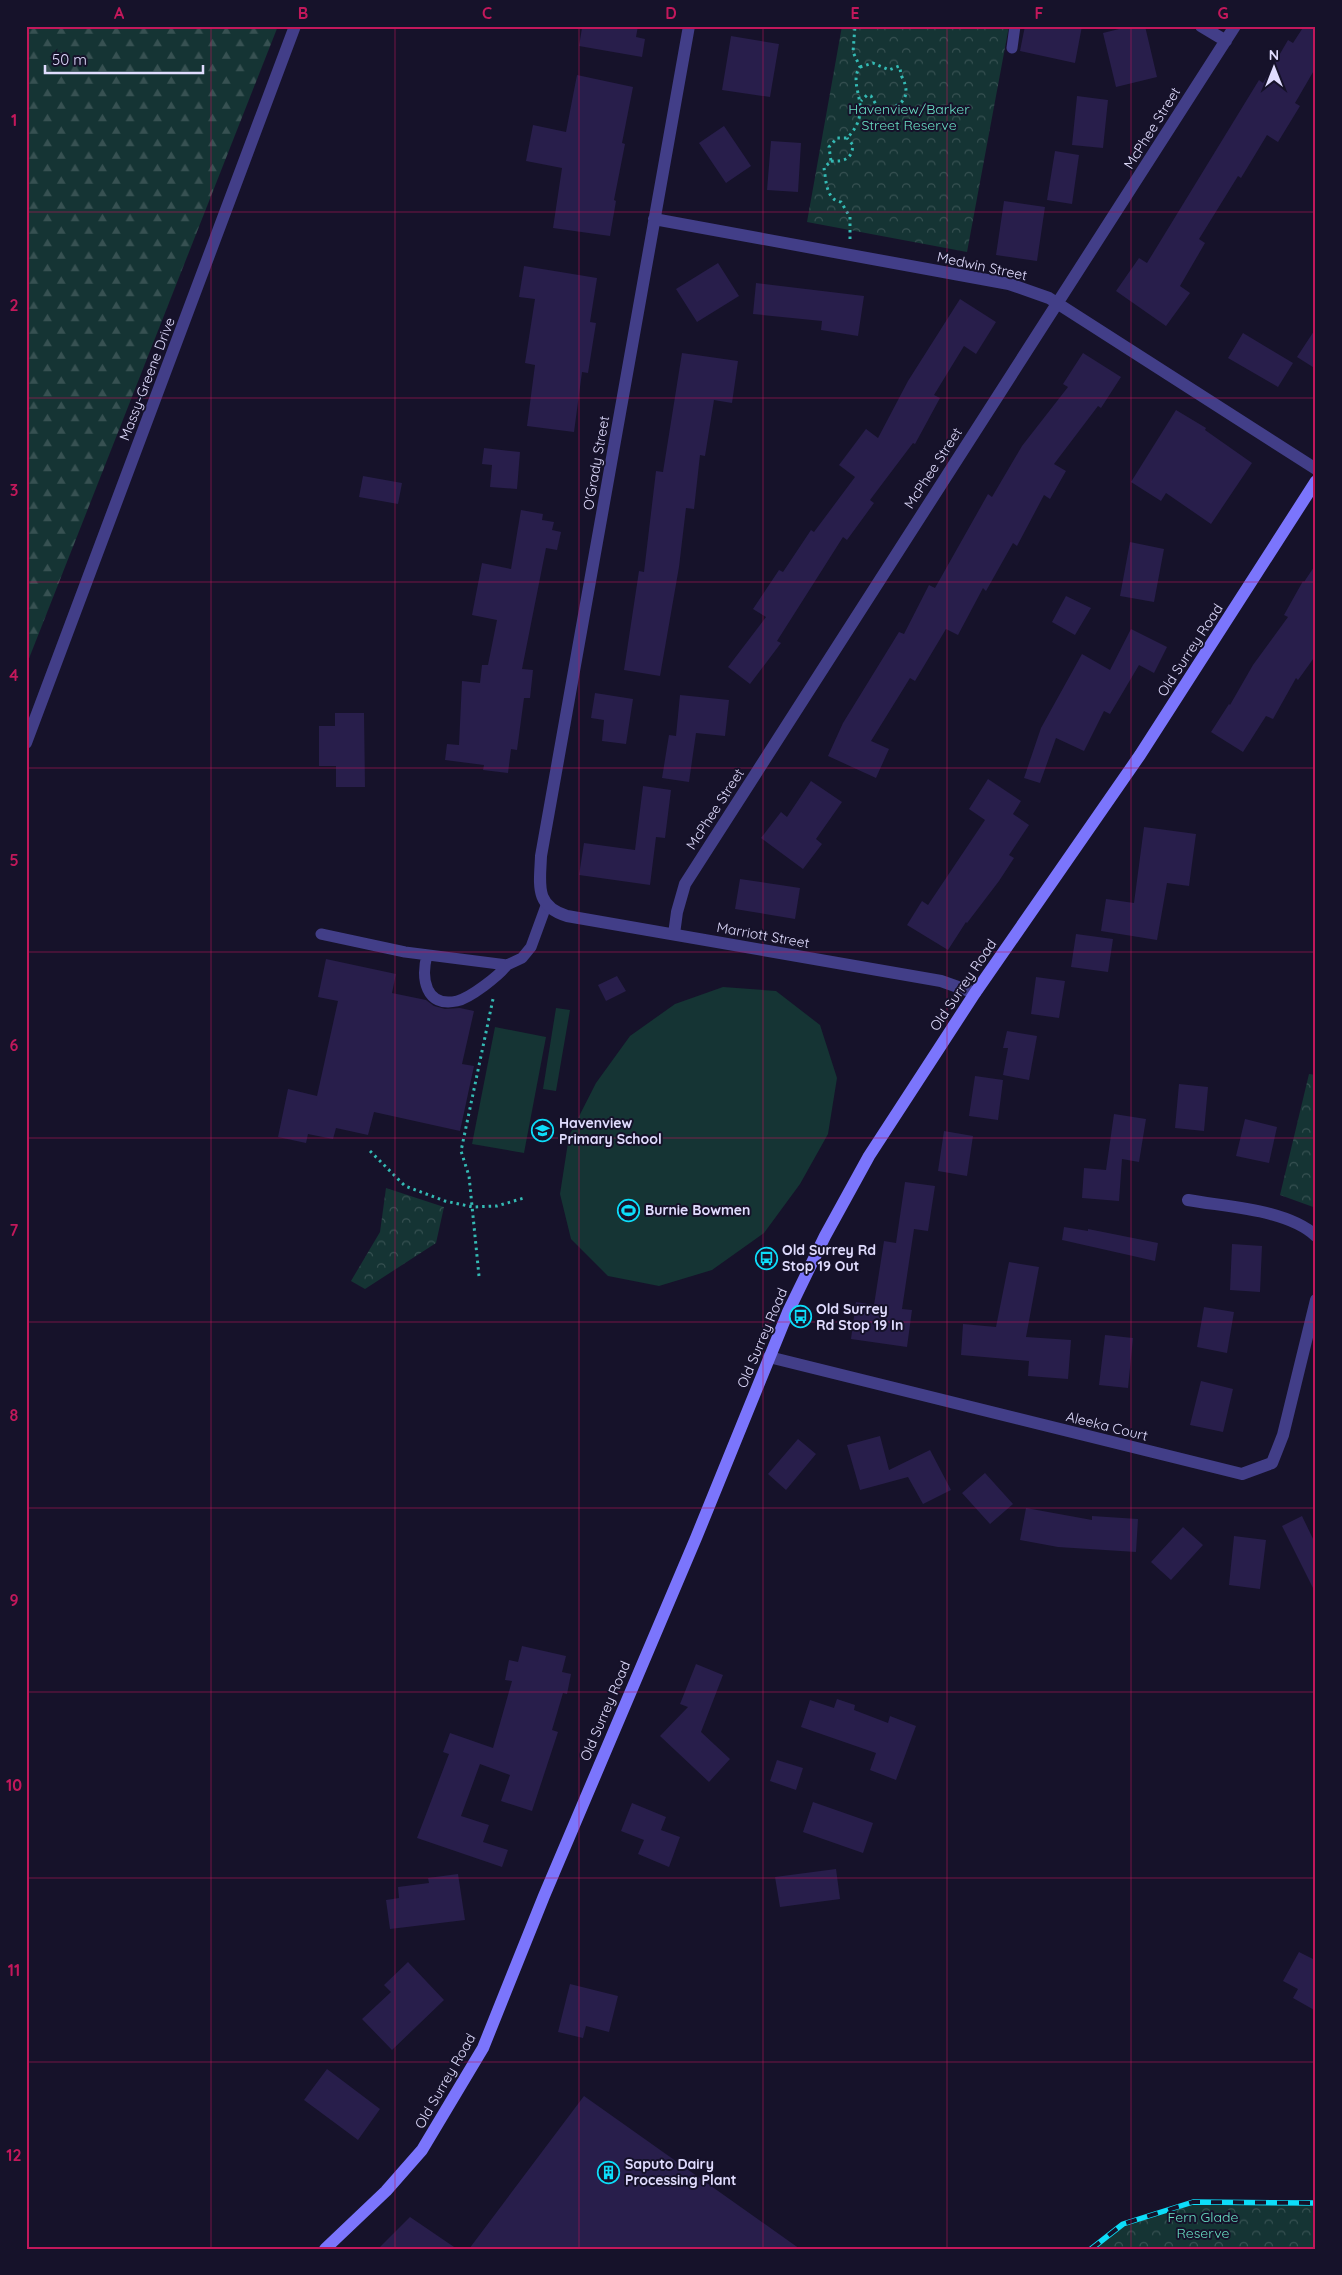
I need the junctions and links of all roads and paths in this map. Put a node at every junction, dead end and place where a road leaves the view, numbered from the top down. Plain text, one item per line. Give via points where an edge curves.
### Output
1 (296, 26) edge
2 (689, 26) edge
3 (855, 26) edge
4 (1015, 26) edge
5 (1201, 26) edge
6 (1235, 26) edge
7 (1226, 41) junction
8 (1012, 48) dead end
9 (860, 68) junction
10 (861, 101) junction
11 (847, 138) junction
12 (831, 161) junction
13 (654, 219) junction
14 (848, 256) junction
15 (1057, 302) junction
16 (1316, 469) edge
17 (1316, 481) edge
18 (26, 743) edge
19 (546, 906) junction
20 (321, 934) dead end
21 (674, 934) junction
22 (427, 955) junction
23 (507, 966) junction
24 (498, 977) junction
25 (975, 993) junction
26 (370, 1151) dead end
27 (524, 1198) dead end
28 (1188, 1200) dead end
29 (473, 1207) junction
30 (1316, 1236) edge
31 (479, 1276) dead end
32 (1316, 1300) edge
33 (769, 1358) junction
34 (325, 2249) edge

1 - 18 street, Massy-Greene Drive
2 - 13 street, O'Grady Street
3 - 9 path via 853,52
4 - 8 lane
5 - 7 street
6 - 7 street, McPhee Street
7 - 15 street, McPhee Street
9 - 10 path via 856,72 856,88
9 - 10 path via 873,63 889,70 899,66 907,88 899,105 878,108 867,95
10 - 11 path via 857,128
11 - 12 path via 837,138 829,147
11 - 12 path via 853,144 848,158 841,162
12 - 14 path via 824,168 830,196 841,202 850,217
13 - 14 street, Medwin Street
13 - 19 street, O'Grady Street via 541,856 540,890
14 - 15 street, Medwin Street via 1009,284
15 - 16 street, Medwin Street
15 - 21 street, McPhee Street via 685,884
17 - 25 main road, Old Surrey Road via 1140,755
19 - 21 street, Marriott Street via 567,916
19 - 23 lane via 530,947 522,958
20 - 22 lane
21 - 25 street, Marriott Street via 941,981
22 - 23 lane
22 - 24 lane via 424,983 430,994 442,1001 458,1001
23 - 24 lane
24 - 29 path via 461,1151 469,1176
25 - 33 main road, Old Surrey Road via 869,1156 825,1236
26 - 29 path via 405,1186 445,1201
27 - 29 path via 497,1206
28 - 30 street via 1273,1215 1306,1227
29 - 31 path
32 - 33 street, Aleeka Court via 1283,1435 1272,1463 1242,1474
33 - 34 main road, Old Surrey Road via 551,1877 483,2048 422,2150 386,2191

